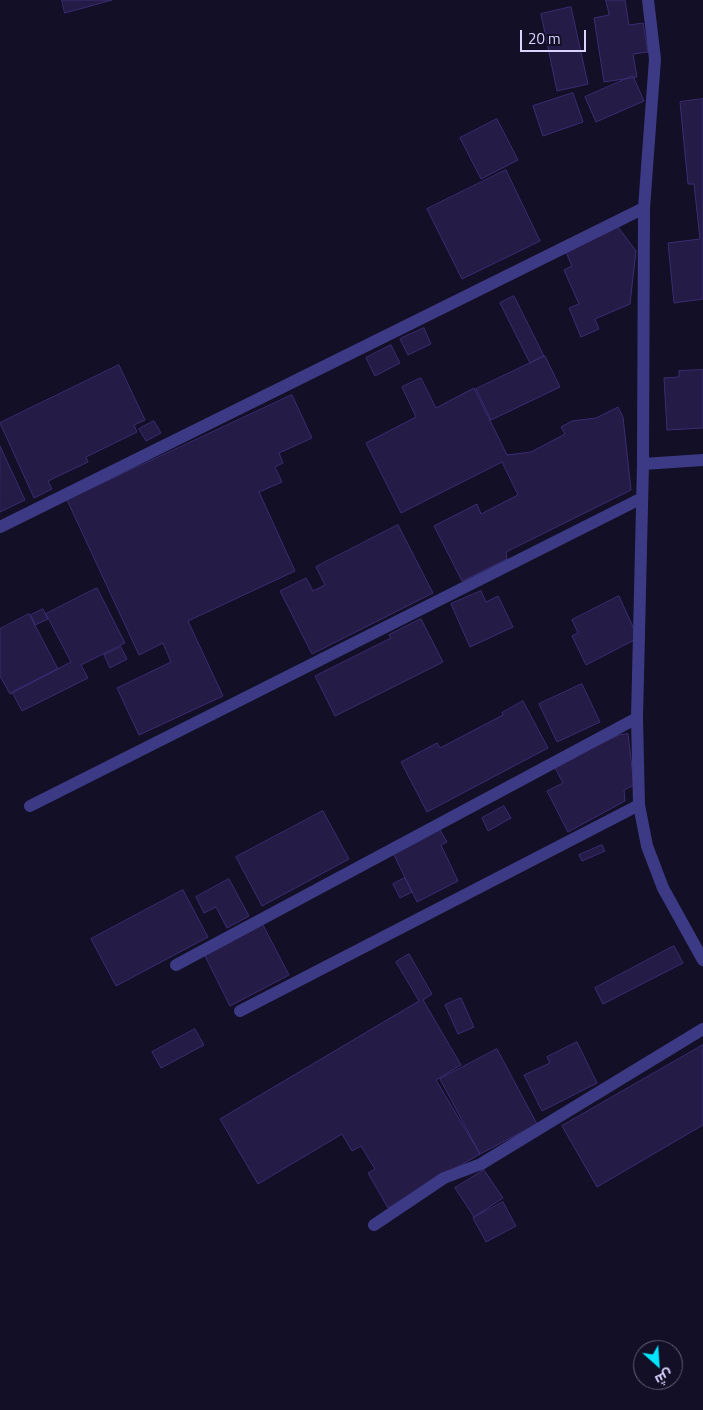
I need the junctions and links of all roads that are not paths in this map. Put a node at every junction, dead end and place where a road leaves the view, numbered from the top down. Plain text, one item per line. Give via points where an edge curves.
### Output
1 (648, 0) edge
2 (644, 208) junction
3 (703, 460) edge
4 (643, 464) junction
5 (642, 498) junction
6 (0, 527) edge
7 (638, 718) junction
8 (639, 805) junction
9 (30, 806) dead end
10 (703, 960) edge
11 (176, 965) dead end
12 (240, 1011) dead end
13 (703, 1029) edge
14 (374, 1224) dead end

1 - 2 street via 655,59
2 - 4 street
2 - 6 street
3 - 4 street
4 - 5 street
5 - 7 street
5 - 9 street
7 - 8 street
7 - 11 street
8 - 10 street via 647,846 663,888
8 - 12 street
13 - 14 street via 481,1164 444,1178

